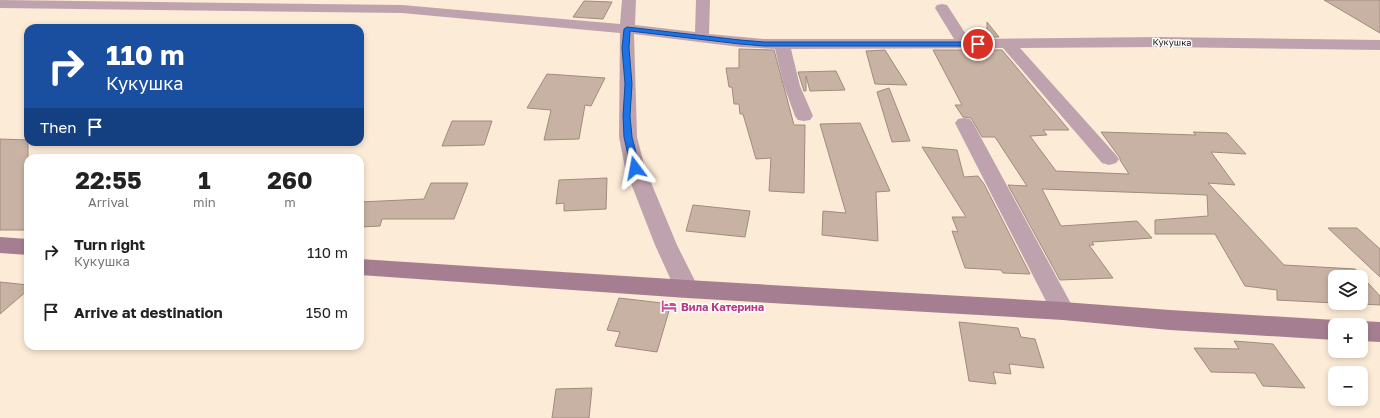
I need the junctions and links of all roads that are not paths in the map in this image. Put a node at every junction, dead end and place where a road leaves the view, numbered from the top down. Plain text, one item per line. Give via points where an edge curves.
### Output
1 (629, 0) edge
2 (703, 0) edge
3 (0, 4) edge
4 (942, 8) dead end
5 (627, 29) junction
6 (702, 37) junction
7 (782, 44) junction
8 (964, 44) junction
9 (1008, 44) junction
10 (1380, 45) edge
11 (804, 116) dead end
12 (964, 123) dead end
13 (1109, 159) dead end
14 (0, 245) edge
15 (24, 247) edge
16 (364, 267) edge
17 (687, 289) junction
18 (1063, 311) junction
19 (1328, 330) edge
20 (1368, 331) edge
21 (1380, 332) edge

1 - 5 street
2 - 6 street
3 - 5 street, Кукушка via 402,9
4 - 8 street
5 - 6 street, Кукушка
5 - 17 street via 626,116 635,168
6 - 7 street, Кукушка
7 - 8 street, Кукушка
7 - 11 street via 792,86
8 - 9 street, Кукушка
9 - 10 street, Кукушка via 1159,42
9 - 13 street
12 - 18 street
14 - 15 main road
16 - 17 main road
17 - 18 main road
18 - 19 main road
20 - 21 main road

